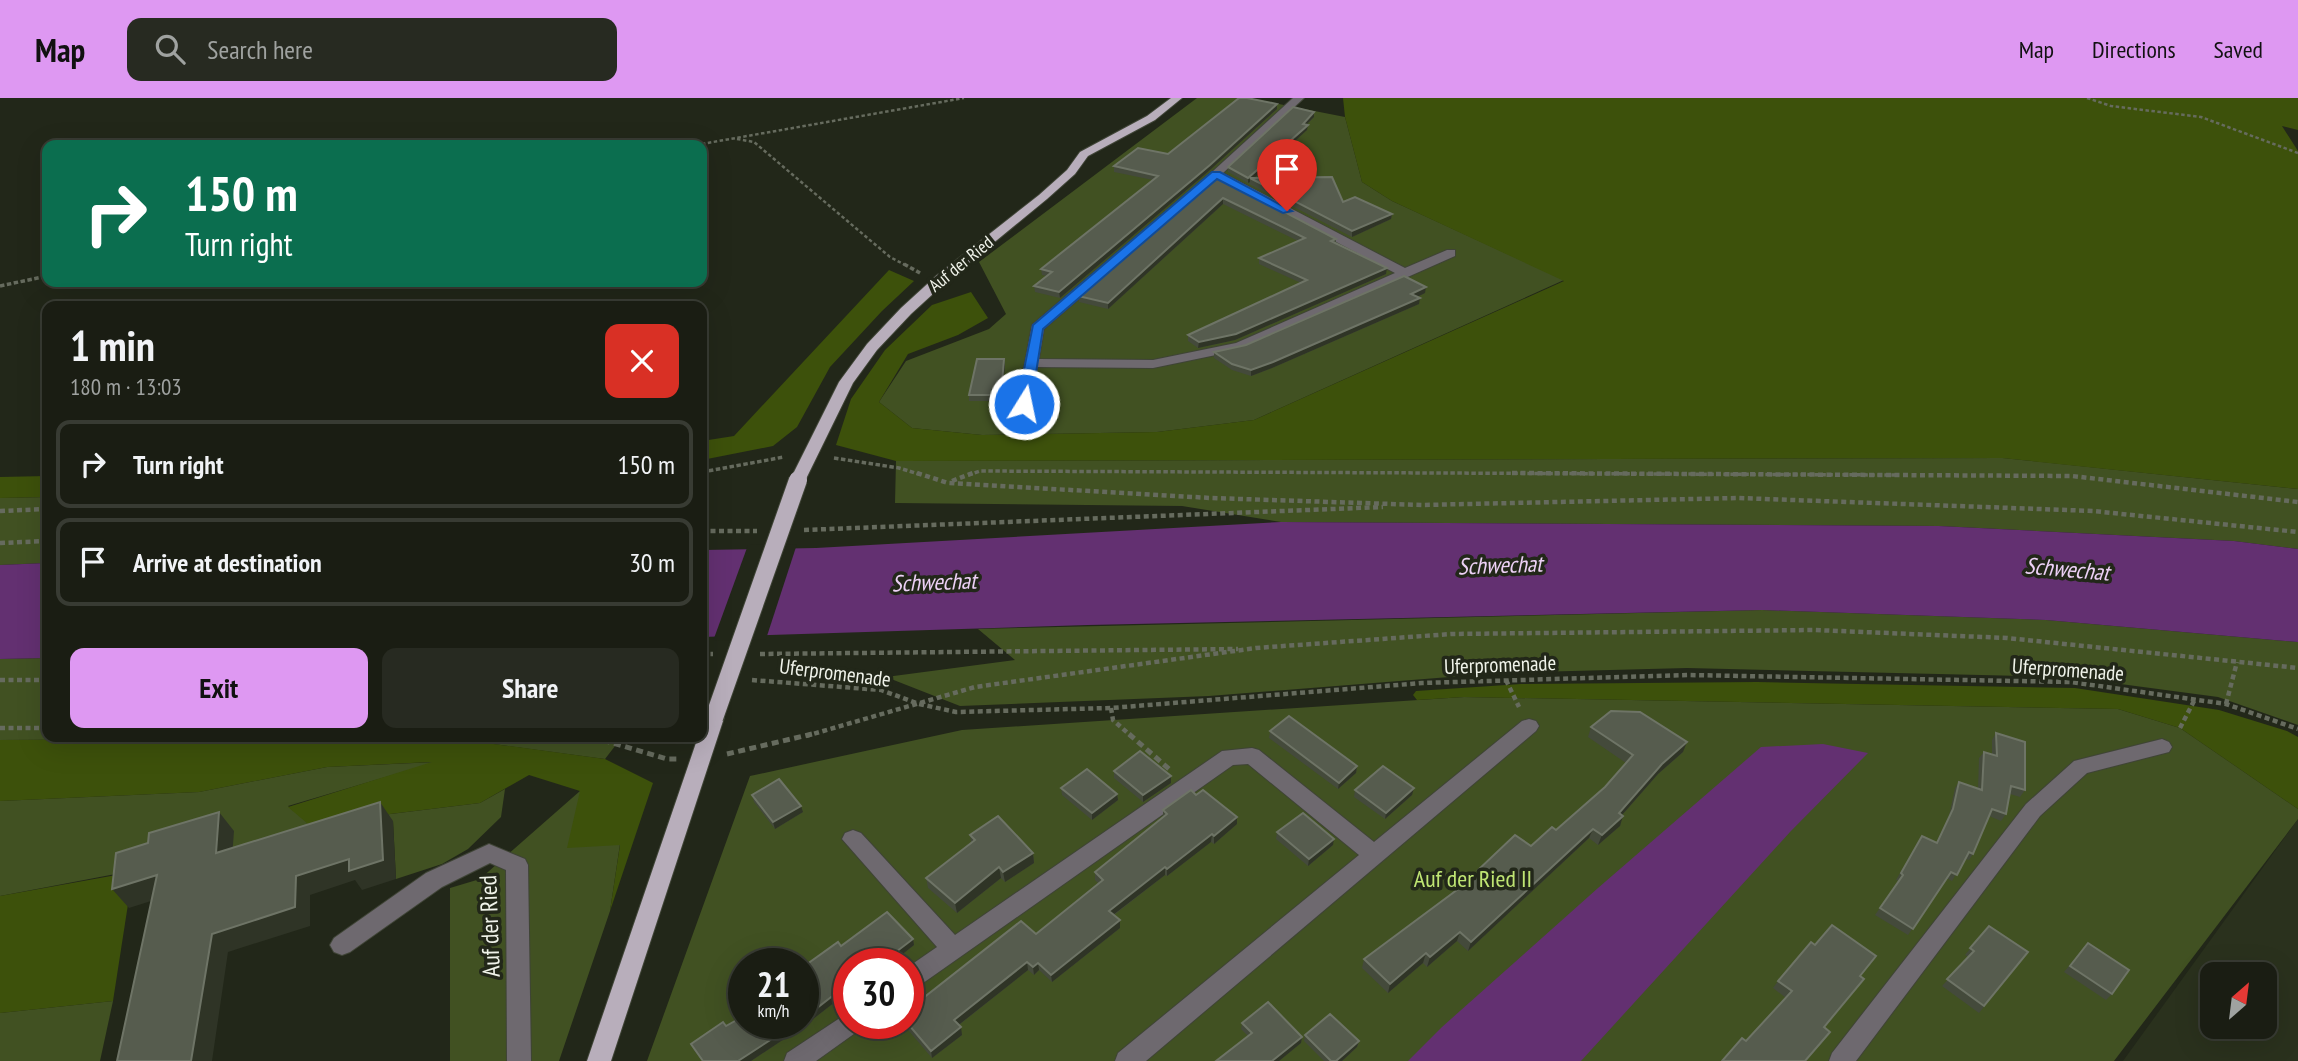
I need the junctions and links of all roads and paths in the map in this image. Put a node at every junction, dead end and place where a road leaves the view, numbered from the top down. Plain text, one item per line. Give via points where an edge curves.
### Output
1 (964, 98) edge
2 (1177, 98) edge
3 (1300, 98) edge
4 (2087, 98) edge
5 (732, 138) junction
6 (707, 143) edge
7 (2298, 153) edge
8 (1216, 174) junction
9 (1451, 253) dead end
10 (1404, 272) junction
11 (42, 277) edge
12 (941, 279) junction
13 (0, 286) edge
14 (1031, 363) junction
15 (1024, 404) dead end
16 (808, 454) junction
17 (707, 471) edge
18 (948, 483) junction
19 (2298, 502) edge
20 (1422, 505) junction
21 (42, 509) edge
22 (0, 511) edge
23 (801, 530) dead end
24 (707, 531) edge
25 (761, 531) dead end
26 (2298, 532) edge
27 (42, 541) edge
28 (0, 543) edge
29 (1256, 648) junction
30 (707, 654) edge
31 (716, 654) dead end
32 (757, 654) dead end
33 (2237, 662) junction
34 (2298, 668) edge
35 (0, 680) edge
36 (42, 680) edge
37 (739, 680) dead end
38 (1506, 680) junction
39 (1515, 699) dead end
40 (2195, 699) junction
41 (919, 704) junction
42 (2226, 704) junction
43 (1111, 708) junction
44 (1529, 726) dead end
45 (0, 728) edge
46 (2180, 728) dead end
47 (42, 729) edge
48 (707, 729) edge
49 (2298, 729) edge
50 (609, 742) edge
51 (699, 742) edge
52 (2162, 747) dead end
53 (689, 757) junction
54 (1187, 785) junction
55 (853, 839) dead end
56 (1374, 855) junction
57 (342, 945) dead end
58 (952, 948) junction
59 (924, 968) edge
60 (833, 1034) edge
61 (519, 1061) edge
62 (599, 1061) edge
63 (796, 1061) edge
64 (1126, 1061) edge
65 (1841, 1061) edge

1 - 5 path
2 - 12 main road, Auf der Ried via 1151,118 1084,154 1044,197
3 - 8 street
4 - 7 path via 2111,106 2201,117
5 - 6 path
5 - 12 path via 754,142 890,257
8 - 10 street
8 - 14 street via 1037,328
9 - 10 street
10 - 14 street via 1240,346 1153,364
11 - 13 path
12 - 16 main road, Auf der Ried via 872,347 846,382
14 - 15 street
16 - 17 path
16 - 18 path via 899,468
16 - 48 main road, Auf der Ried, bridge
18 - 19 path via 980,471 2072,476
18 - 20 path
20 - 23 path
20 - 26 path via 1739,498 2093,511
21 - 22 path
24 - 25 path
27 - 28 path
29 - 32 path
29 - 33 path via 1451,634 1815,631 2007,638
29 - 41 path via 975,687
30 - 31 path
33 - 34 path
33 - 42 path
35 - 36 path
37 - 41 path, Uferpromenade via 881,690
38 - 39 path
38 - 40 path, Uferpromenade via 1700,676 2071,682
38 - 43 path, Uferpromenade
40 - 42 path, Uferpromenade
40 - 46 path
41 - 43 path, Uferpromenade via 956,712
41 - 53 path via 782,743
42 - 49 path, Uferpromenade
43 - 54 path via 1113,720
44 - 56 street
45 - 47 path
50 - 53 path via 667,759
51 - 53 main road, Auf der Ried, bridge
52 - 65 street via 2081,767 2033,810
53 - 62 main road
54 - 56 street via 1228,757 1252,756
54 - 58 street
55 - 58 street
56 - 64 street
57 - 61 street, Auf der Ried via 434,880 489,853 517,864
58 - 59 street
60 - 63 street

